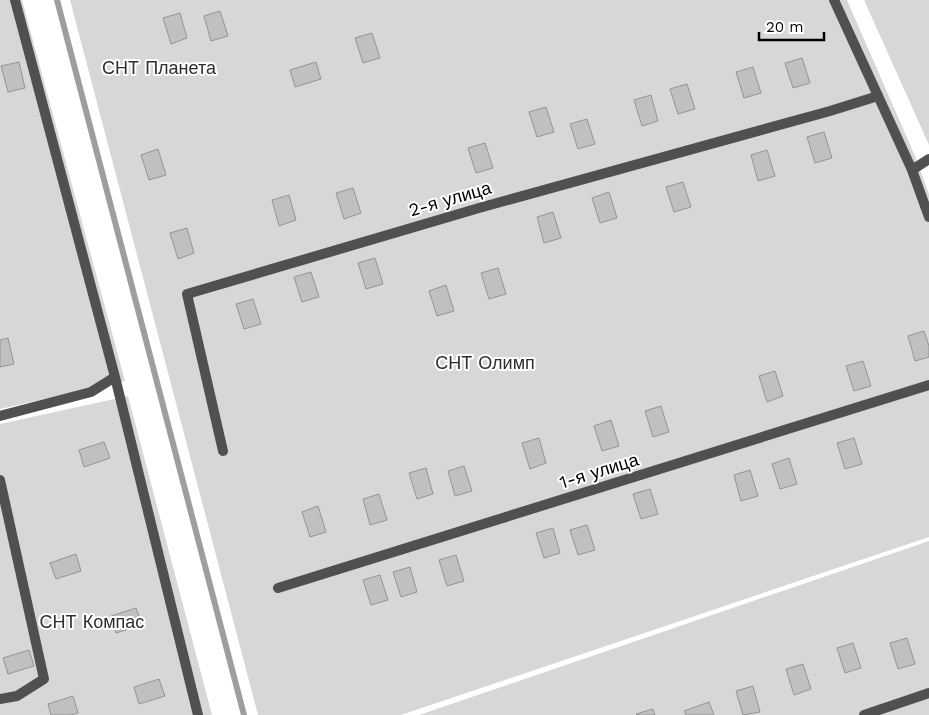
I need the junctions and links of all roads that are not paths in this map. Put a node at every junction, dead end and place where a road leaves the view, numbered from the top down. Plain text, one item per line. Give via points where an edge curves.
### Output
1 (15, 0) edge
2 (834, 0) edge
3 (878, 96) junction
4 (929, 159) edge
5 (912, 170) junction
6 (929, 217) edge
7 (115, 377) junction
8 (929, 385) edge
9 (0, 416) edge
10 (223, 450) dead end
11 (0, 480) edge
12 (278, 588) dead end
13 (929, 693) edge
14 (0, 699) edge
15 (198, 715) edge
16 (864, 715) edge

1 - 7 street
2 - 3 street
3 - 5 street
3 - 10 street, 2-я улица via 187,294
4 - 5 street
5 - 6 street
7 - 9 street via 91,392
7 - 15 street
8 - 12 street, 1-я улица
11 - 14 street via 44,679 17,696
13 - 16 street

